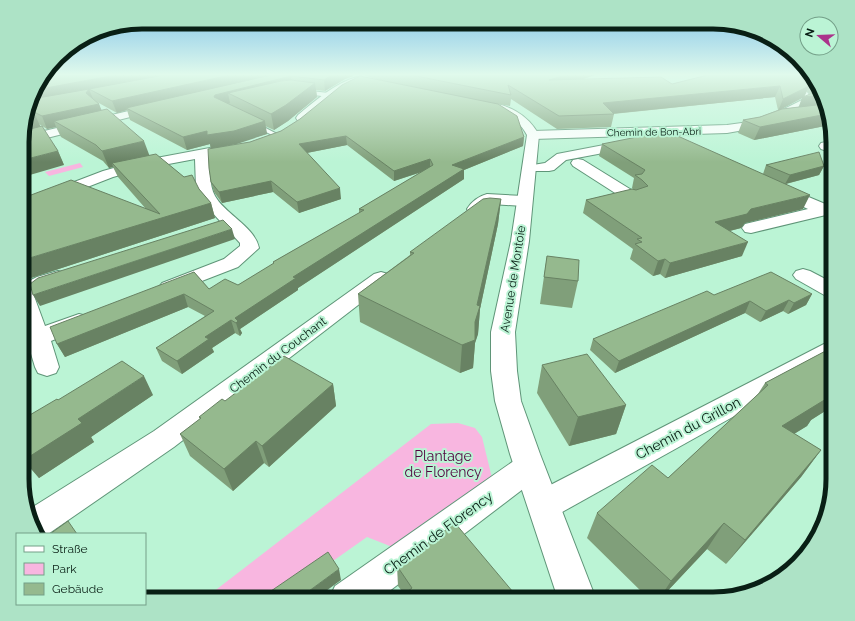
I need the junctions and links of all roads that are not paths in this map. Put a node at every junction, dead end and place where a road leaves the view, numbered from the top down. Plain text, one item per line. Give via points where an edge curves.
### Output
1 (318, 104) edge
2 (483, 104) edge
3 (803, 104) edge
4 (168, 105) edge
5 (822, 111) edge
6 (774, 117) junction
7 (247, 120) edge
8 (287, 130) junction
9 (533, 135) junction
10 (29, 138) edge
11 (261, 142) edge
12 (678, 143) edge
13 (229, 149) edge
14 (202, 154) junction
15 (578, 163) dead end
16 (538, 168) dead end
17 (766, 183) edge
18 (632, 197) edge
19 (43, 199) edge
20 (524, 201) junction
21 (230, 221) junction
22 (455, 223) edge
23 (751, 228) dead end
24 (207, 229) edge
25 (398, 266) edge
26 (74, 272) edge
27 (802, 274) dead end
28 (826, 288) edge
29 (29, 289) edge
30 (150, 294) edge
31 (29, 312) edge
32 (98, 314) edge
33 (38, 337) junction
34 (826, 354) edge
35 (47, 367) dead end
36 (529, 467) junction
37 (544, 505) junction
38 (38, 522) edge
39 (358, 592) edge
40 (575, 592) edge

1 - 8 street
2 - 9 street via 509,111 524,121
3 - 6 lane, Chemin de Bon-Abri
4 - 10 street
5 - 6 street, Chemin de Bon-Abri
6 - 9 street, Chemin de Bon-Abri via 751,125 716,130
7 - 8 lane
8 - 11 street
9 - 20 street, Avenue de Montoie
12 - 16 street via 671,139 659,138 558,158 549,167
13 - 14 street
14 - 19 street via 108,174
14 - 21 street via 204,188 208,199
15 - 18 street
17 - 23 street via 824,210
20 - 22 street via 487,199
20 - 36 street, Avenue de Montoie via 520,241 503,332 503,348 508,401
21 - 24 street
21 - 30 street via 249,242 250,248 231,263
25 - 38 street, Chemin du Couchant via 164,439
26 - 29 street
27 - 28 street
31 - 33 street
32 - 33 street
33 - 35 street
34 - 37 street, Chemin du Grillon
36 - 37 street, Avenue de Montoie
36 - 39 street, Chemin de Florency
37 - 40 street, Avenue de Montoie

